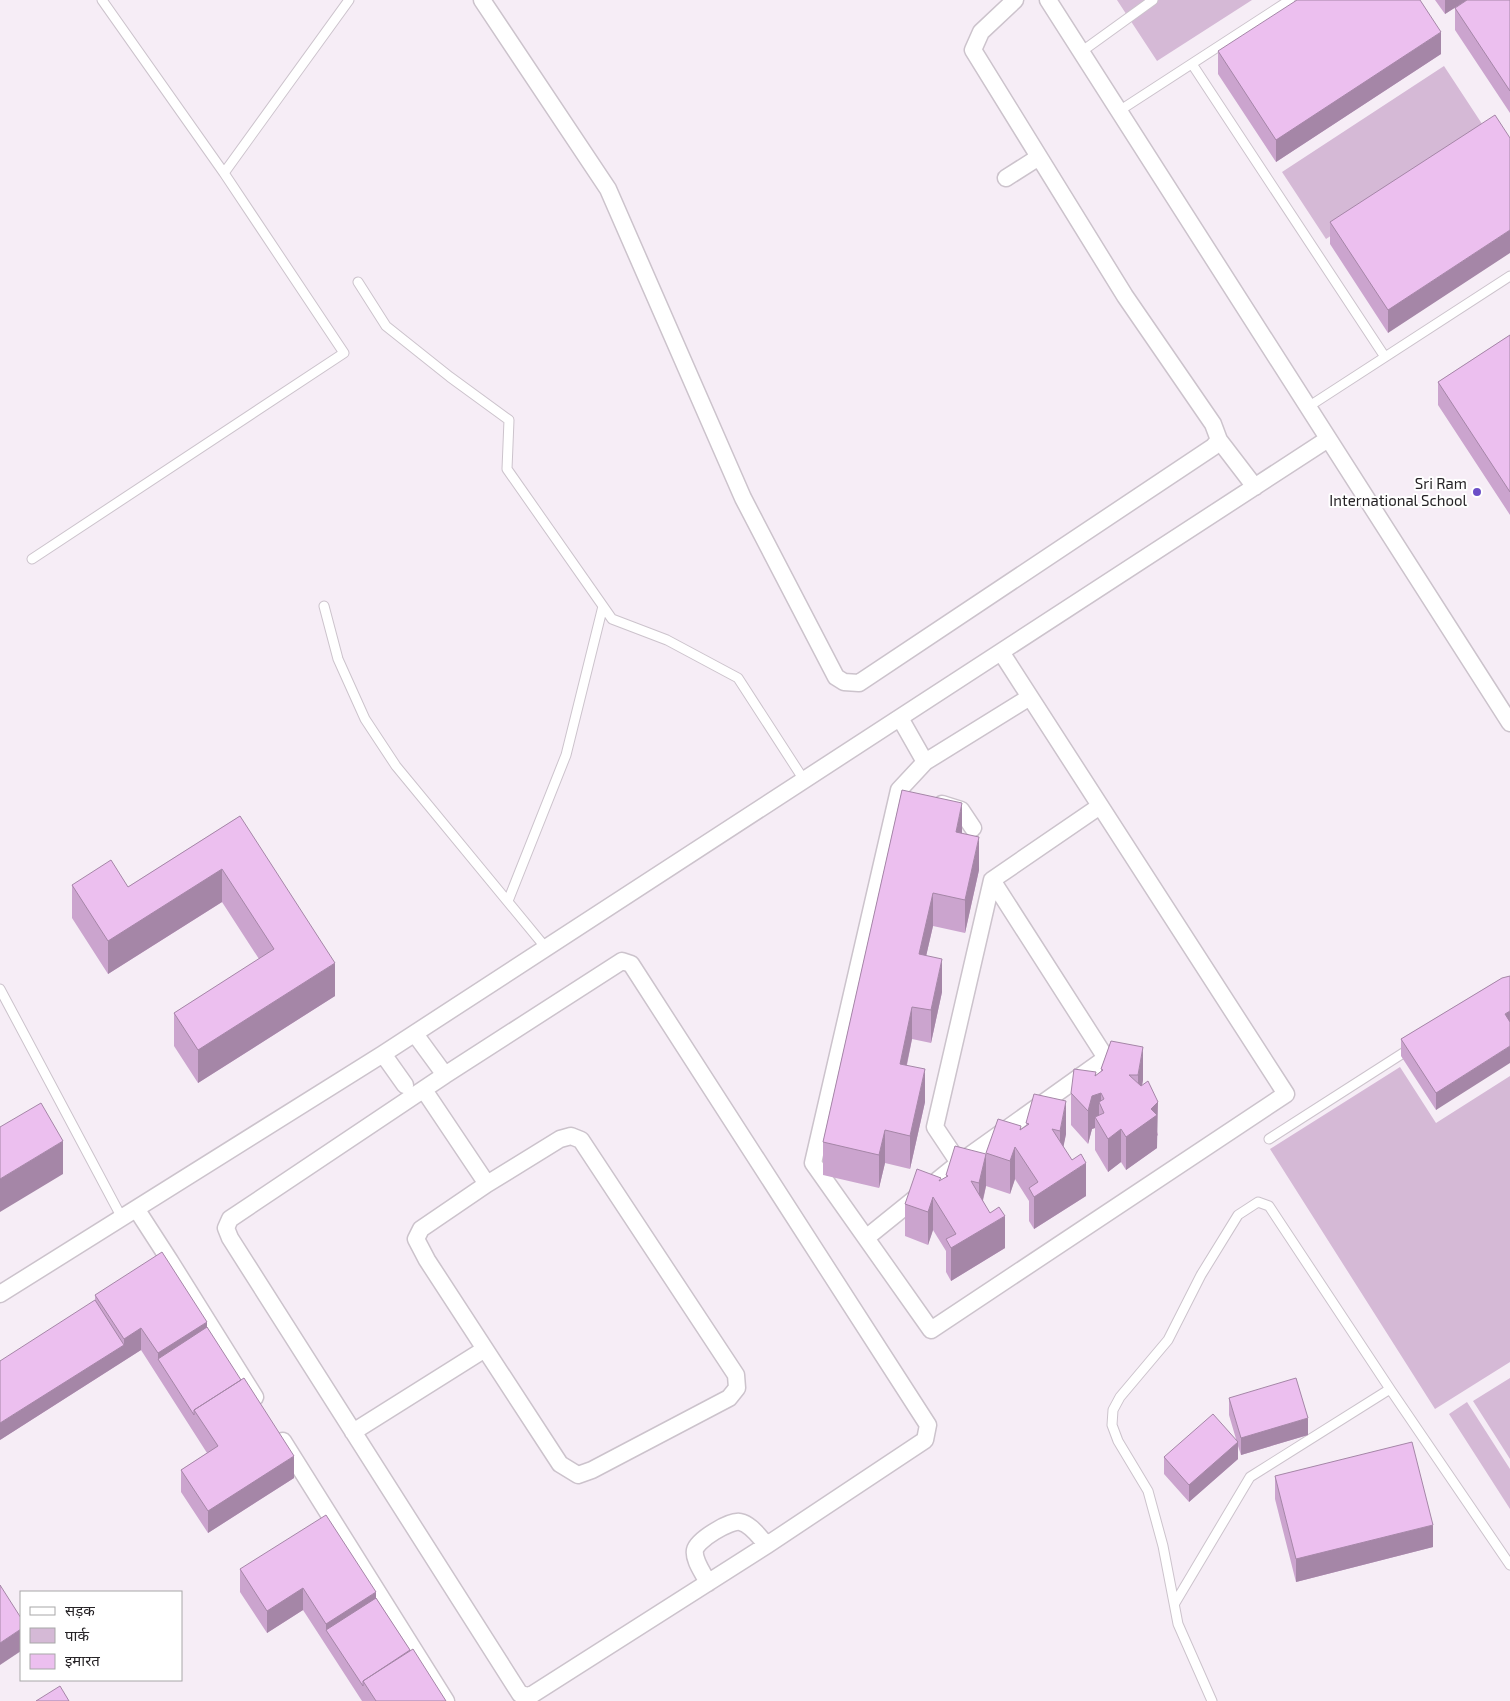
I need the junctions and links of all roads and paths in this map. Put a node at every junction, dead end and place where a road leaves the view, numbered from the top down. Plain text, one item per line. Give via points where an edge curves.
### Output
1 (102, 0) edge
2 (348, 0) edge
3 (482, 0) edge
4 (1016, 0) edge
5 (1048, 0) edge
6 (1153, 0) edge
7 (1290, 0) edge
8 (1081, 52) junction
9 (1192, 64) junction
10 (1119, 111) junction
11 (1039, 157) junction
12 (224, 173) junction
13 (1006, 178) dead end
14 (1510, 276) edge
15 (358, 282) dead end
16 (1386, 357) junction
17 (1308, 408) junction
18 (1328, 439) junction
19 (1219, 440) junction
20 (1255, 487) junction
21 (32, 559) dead end
22 (324, 606) dead end
23 (603, 606) junction
24 (1001, 652) junction
25 (1030, 697) junction
26 (900, 718) junction
27 (1510, 723) edge
28 (925, 762) junction
29 (804, 780) junction
30 (899, 790) junction
31 (1100, 806) junction
32 (973, 828) dead end
33 (992, 880) junction
34 (508, 901) junction
35 (546, 948) junction
36 (0, 988) edge
37 (415, 1034) junction
38 (1419, 1043) edge
39 (383, 1054) junction
40 (445, 1074) junction
41 (414, 1091) junction
42 (1269, 1138) dead end
43 (959, 1163) junction
44 (487, 1184) junction
45 (138, 1210) junction
46 (122, 1218) junction
47 (866, 1238) junction
48 (170, 1261) junction
49 (137, 1282) edge
50 (0, 1294) edge
51 (485, 1349) junction
52 (1390, 1389) junction
53 (266, 1414) edge
54 (276, 1430) edge
55 (353, 1432) junction
56 (767, 1545) junction
57 (1510, 1565) edge
58 (708, 1583) junction
59 (1175, 1603) junction
60 (446, 1701) edge
61 (1212, 1701) edge

1 - 12 lane
2 - 12 lane
3 - 19 street via 608,189 743,498 836,677 844,682 859,683 1090,531 1214,447
4 - 11 street via 981,32 973,50
5 - 8 street
6 - 8 lane
7 - 9 lane
8 - 10 street
9 - 10 lane
9 - 16 lane
10 - 17 street
11 - 13 street
11 - 19 street via 1125,296 1214,424
12 - 21 lane via 344,352
14 - 16 lane
15 - 23 lane via 386,326 509,420 507,469
16 - 17 lane
17 - 18 street
18 - 20 street
18 - 27 street
19 - 20 street
20 - 24 street
22 - 34 lane via 340,665 365,719 396,766
23 - 29 lane via 612,619 667,640 738,678
23 - 34 lane via 566,755
24 - 25 street
24 - 26 street
25 - 28 street
25 - 31 street
26 - 28 street
26 - 29 street
28 - 30 street
29 - 35 street
30 - 32 street via 961,810
30 - 47 street via 813,1163
31 - 33 street
31 - 47 street via 1286,1094 930,1330
33 - 43 street via 935,1128
33 - 43 street via 1106,1058
34 - 35 lane
35 - 37 street
36 - 46 lane
37 - 39 street
37 - 40 street
38 - 42 lane
39 - 41 street
39 - 45 street
40 - 41 street
40 - 56 street via 622,962 631,964 928,1425 925,1440
41 - 44 street
41 - 55 street via 226,1224 230,1238
43 - 47 street
44 - 51 street via 421,1229 416,1239
44 - 51 street via 560,1139 571,1136 580,1140 736,1375 737,1388 729,1398 578,1475 560,1464
45 - 46 street
45 - 48 street
46 - 50 street
48 - 49 street
48 - 53 street
51 - 55 street
52 - 57 lane
52 - 59 lane via 1250,1477
52 - 59 lane via 1269,1206 1258,1202 1238,1215 1201,1275 1168,1340 1120,1397 1113,1410 1112,1425 1118,1441 1148,1491
54 - 60 street
55 - 58 street via 522,1695 535,1694
56 - 58 street
56 - 58 street via 748,1525 739,1522 730,1523 707,1536 696,1546 695,1554
59 - 61 lane via 1182,1636

